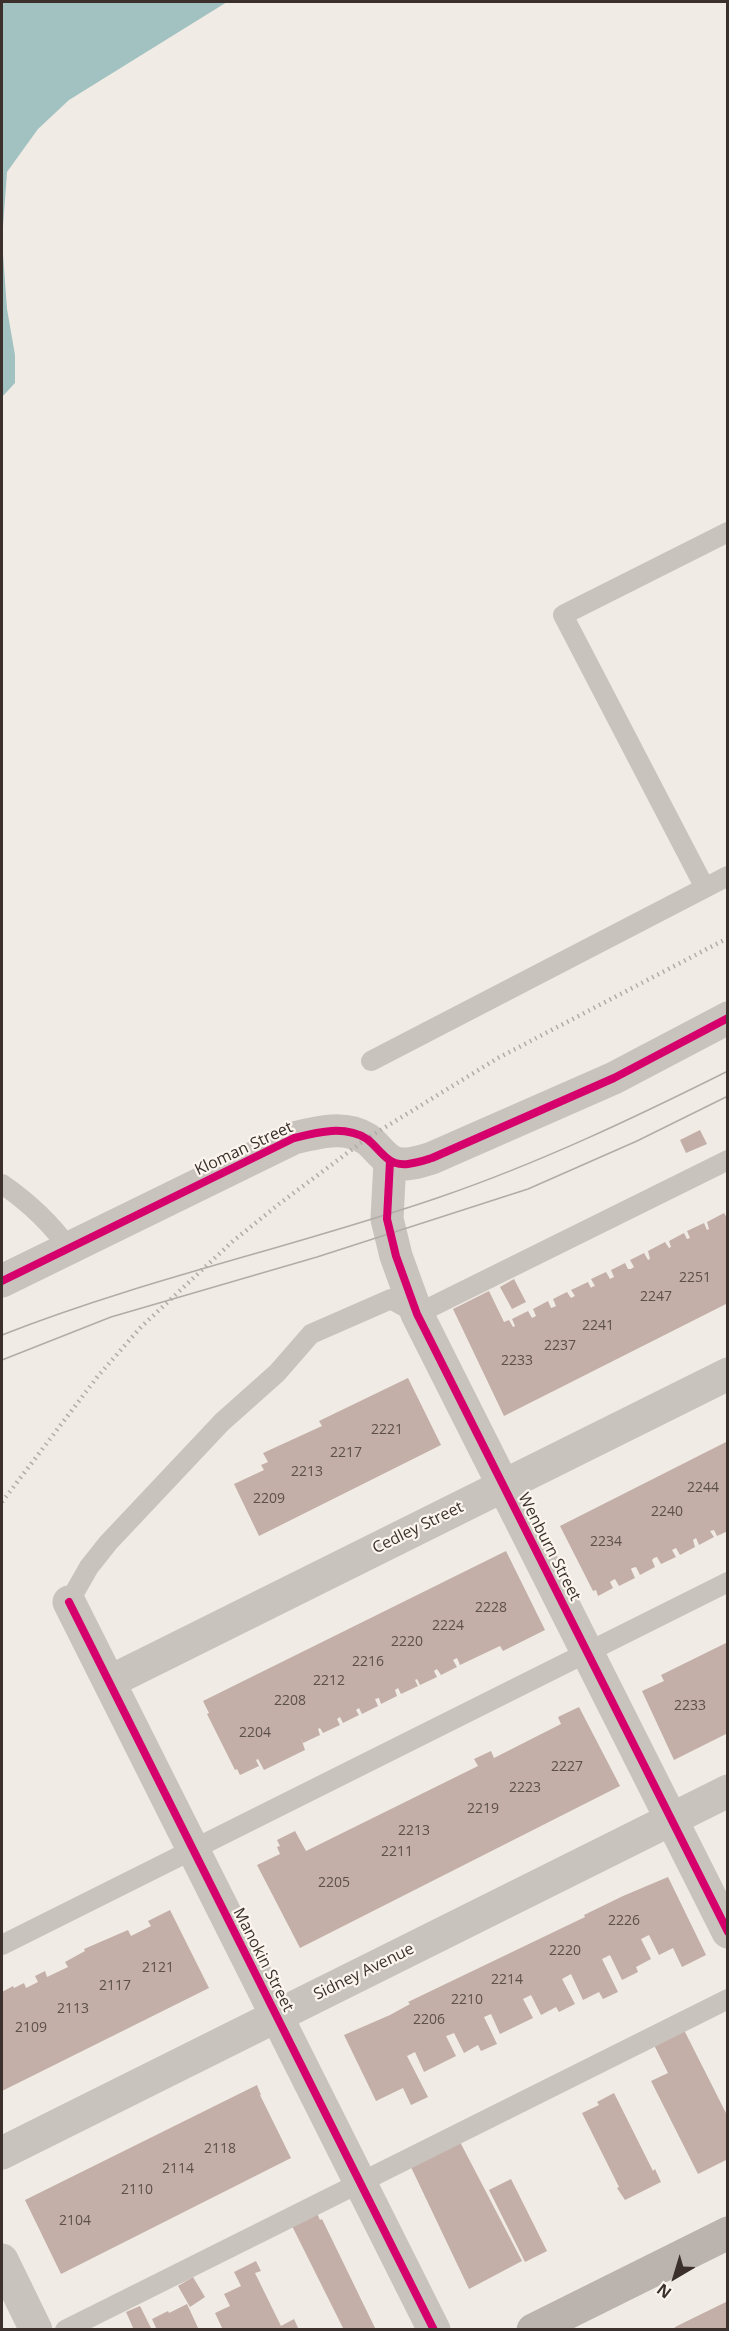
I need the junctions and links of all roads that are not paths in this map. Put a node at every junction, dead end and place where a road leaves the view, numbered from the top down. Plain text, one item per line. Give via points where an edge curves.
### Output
1 (728, 532) edge
2 (728, 876) edge
3 (705, 888) junction
4 (728, 1018) edge
5 (371, 1061) dead end
6 (728, 1160) edge
7 (390, 1161) junction
8 (2, 1184) edge
9 (69, 1249) junction
10 (2, 1281) edge
11 (417, 1314) junction
12 (728, 1374) edge
13 (503, 1485) junction
14 (728, 1582) edge
15 (69, 1602) joint
16 (587, 1653) junction
17 (109, 1682) junction
18 (728, 1791) edge
19 (671, 1819) junction
20 (193, 1849) junction
21 (728, 1932) edge
22 (2, 1945) edge
23 (728, 1999) edge
24 (276, 2016) junction
25 (2, 2153) edge
26 (360, 2182) junction
27 (728, 2233) edge
28 (2, 2260) edge
29 (36, 2330) edge
30 (65, 2330) edge
31 (434, 2330) edge
32 (533, 2330) edge

1 - 3 lane via 563,615
2 - 3 lane
3 - 5 lane
4 - 7 street via 614,1078 432,1158 412,1164
6 - 11 lane
7 - 9 street, Kloman Street via 366,1139 344,1131 323,1130 294,1138
7 - 11 street, Wenburn Street via 387,1219
8 - 9 lane via 55,1228
9 - 10 street, Kloman Street
11 - 13 street, Wenburn Street
11 - 15 lane via 391,1299 311,1334 108,1543
12 - 13 street, Cedley Street
13 - 16 street, Wenburn Street
13 - 17 street, Cedley Street
14 - 16 lane
15 - 17 street, Manokin Street
16 - 19 street, Wenburn Street
16 - 20 lane
17 - 20 street, Manokin Street
18 - 19 street, Sidney Avenue
19 - 21 street, Wenburn Street
19 - 24 street, Sidney Avenue
20 - 22 lane
20 - 24 street, Manokin Street
23 - 26 lane
24 - 25 street, Sidney Avenue
24 - 26 street, Manokin Street
26 - 30 lane
26 - 31 street, Manokin Street
27 - 32 main road
28 - 29 street

